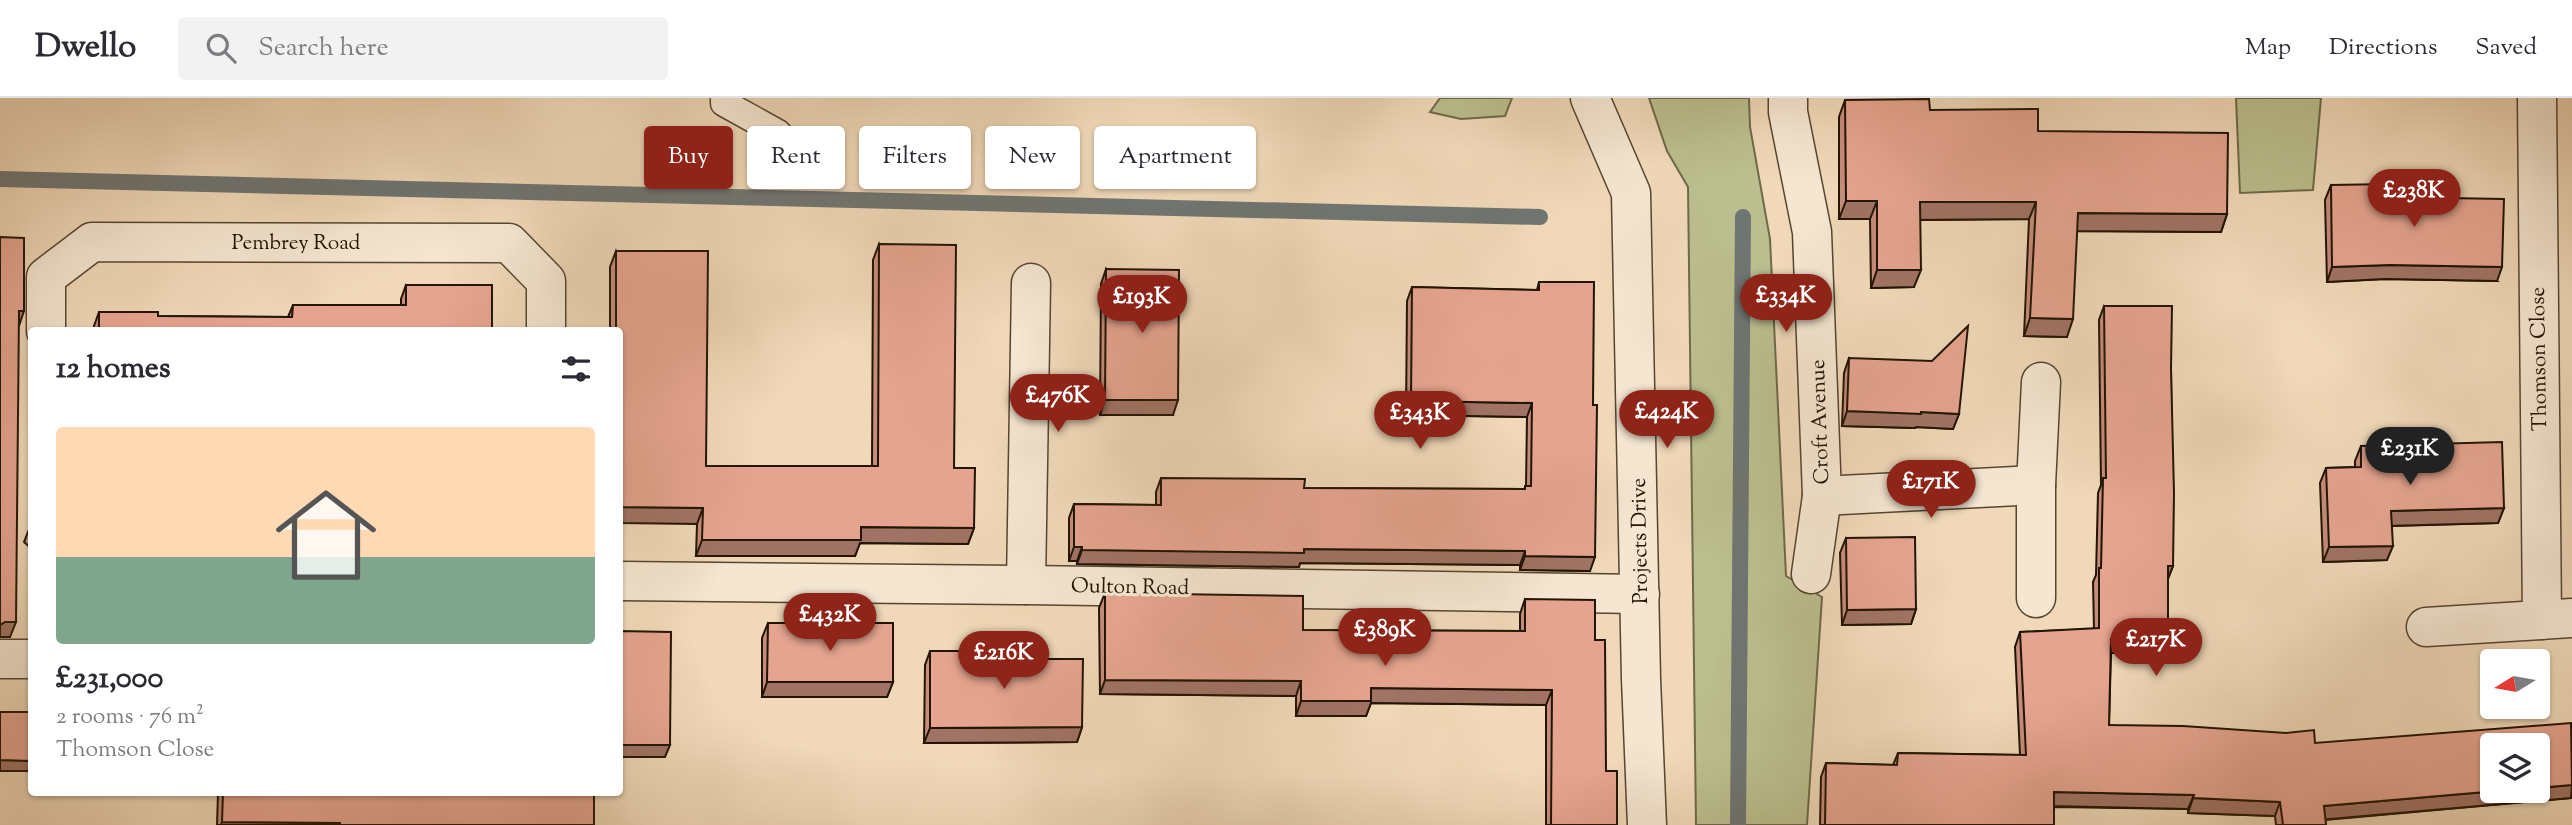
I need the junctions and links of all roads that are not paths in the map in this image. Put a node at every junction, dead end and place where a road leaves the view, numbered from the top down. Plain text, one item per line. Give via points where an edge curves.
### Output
1 (724, 98) edge
2 (1590, 98) edge
3 (1788, 98) edge
4 (2537, 98) edge
5 (765, 126) edge
6 (1031, 283) dead end
7 (46, 327) edge
8 (546, 327) edge
9 (2041, 382) dead end
10 (2036, 485) junction
11 (1822, 496) junction
12 (1811, 575) dead end
13 (623, 581) edge
14 (1026, 584) junction
15 (1640, 594) junction
16 (2036, 598) dead end
17 (2557, 619) edge
18 (2426, 627) dead end
19 (0, 659) edge
20 (28, 659) edge
21 (1647, 825) edge

1 - 5 lane via 724,103
2 - 15 street, Projects Drive via 1631,193
3 - 11 street, Croft Avenue via 1812,232
4 - 17 street, Thomson Close
6 - 14 street
7 - 8 street, Pembrey Road via 46,277 92,242 509,243 546,281
9 - 10 street
10 - 11 street, Croft Avenue
10 - 16 street
11 - 12 street, Croft Avenue
13 - 14 street, Oulton Road
14 - 15 street, Oulton Road
15 - 21 street, Projects Drive
17 - 18 street, Thomson Close
19 - 20 street

